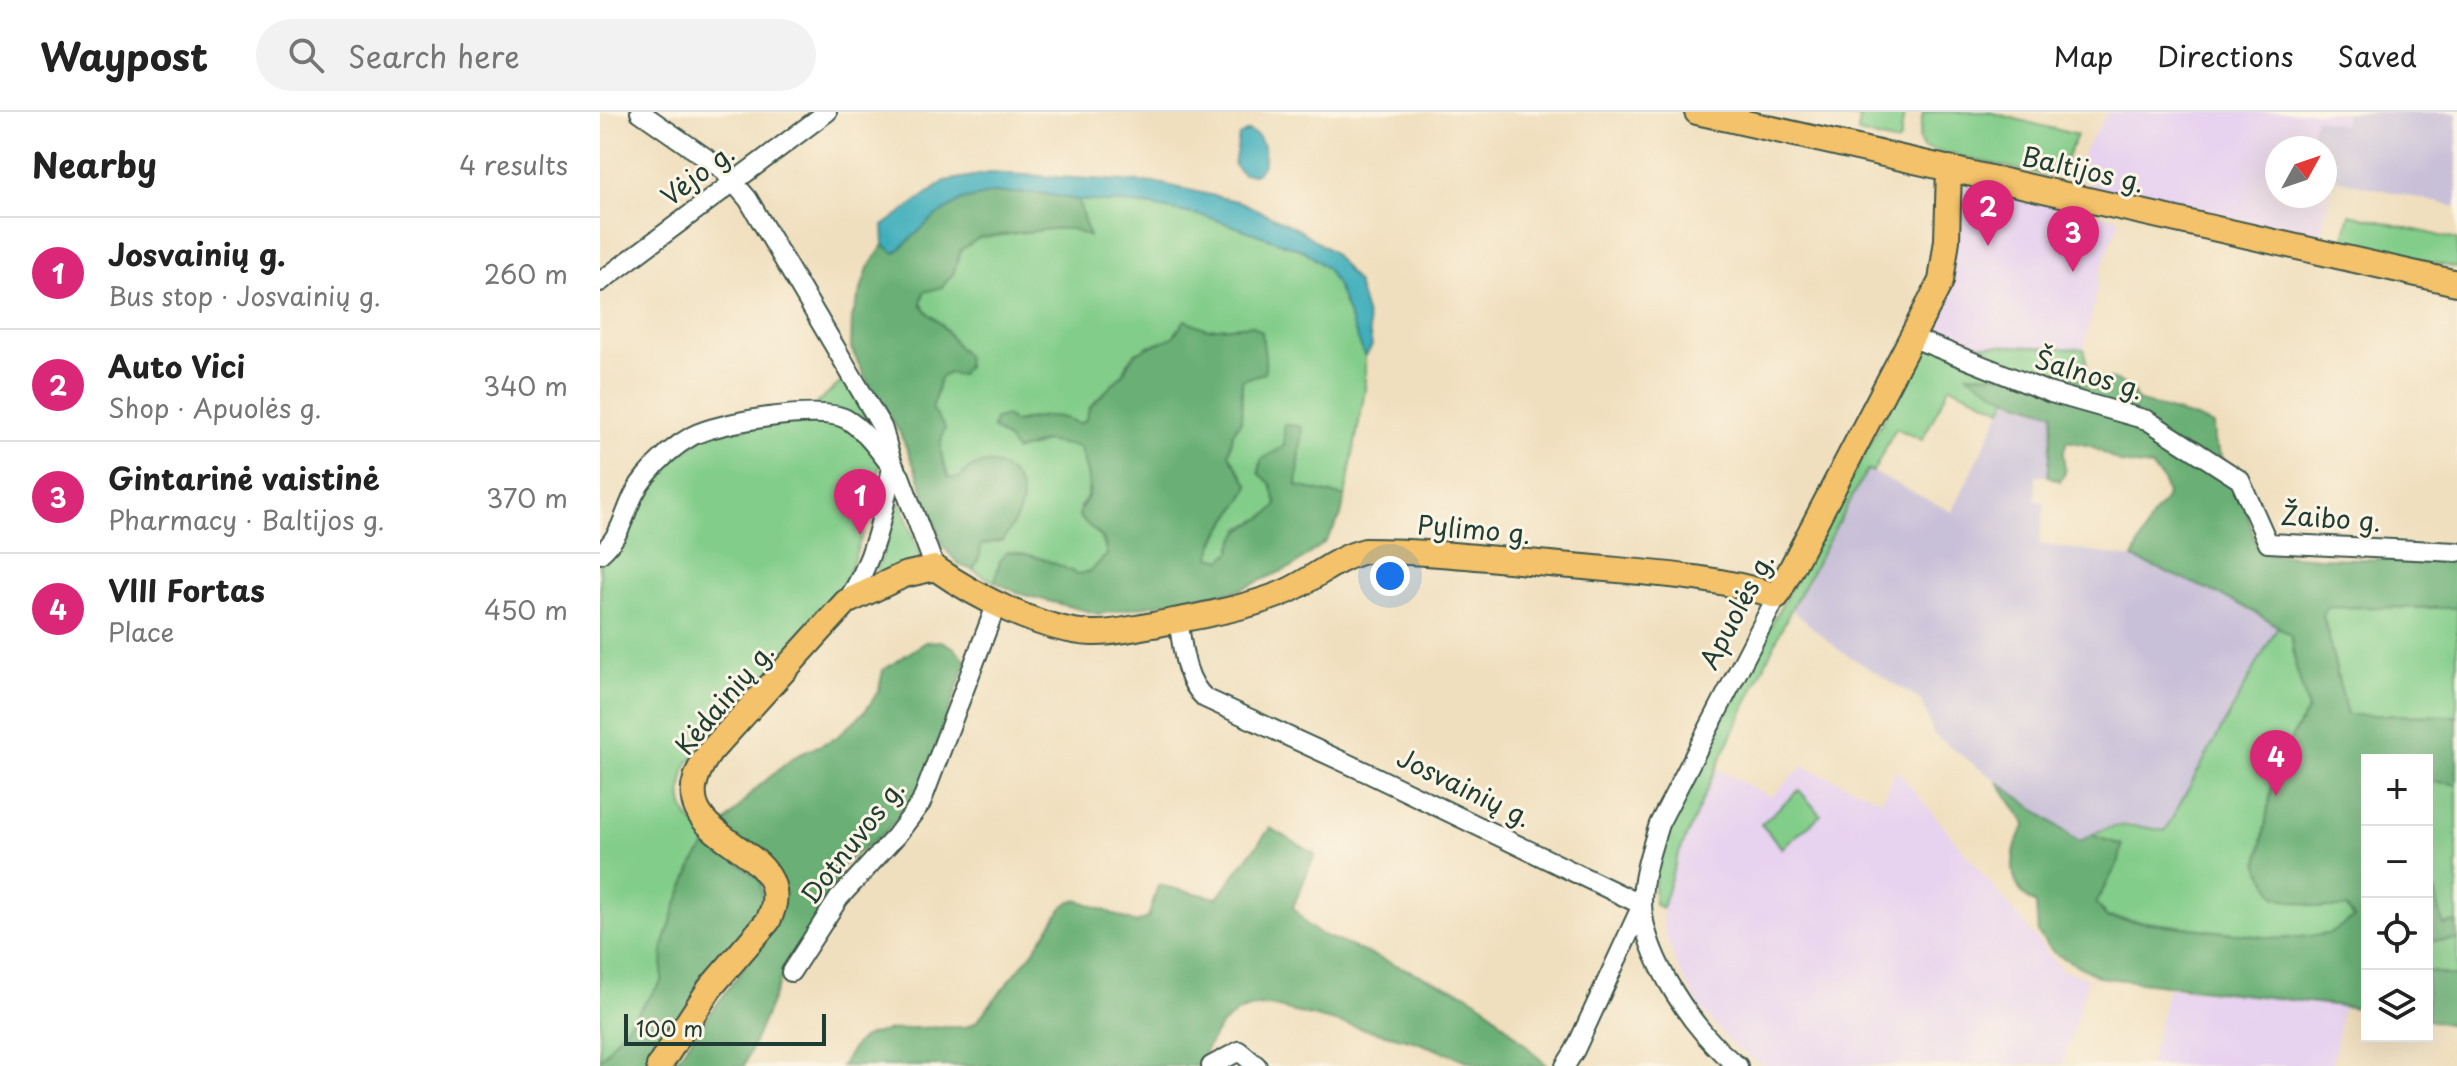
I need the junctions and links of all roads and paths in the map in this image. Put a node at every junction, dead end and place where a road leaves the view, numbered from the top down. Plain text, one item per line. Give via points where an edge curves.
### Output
1 (640, 112) edge
2 (827, 112) edge
3 (1697, 112) edge
4 (1949, 168) junction
5 (733, 181) junction
6 (600, 282) edge
7 (2457, 283) edge
8 (1913, 338) junction
9 (892, 467) junction
10 (2240, 480) joint
11 (2457, 552) edge
12 (600, 554) edge
13 (935, 568) junction
14 (1777, 596) junction
15 (846, 602) junction
16 (997, 603) junction
17 (1178, 620) junction
18 (1642, 905) junction
19 (791, 972) dead end
20 (659, 1066) edge
21 (1211, 1066) edge
22 (1257, 1066) edge
23 (1565, 1066) edge
24 (1738, 1066) edge

1 - 5 street
2 - 5 street, Vėjo g.
3 - 4 main road, Baltijos g.
4 - 7 main road, Baltijos g.
4 - 8 main road, Apuolės g. via 1945,265
5 - 6 street, Vėjo g.
5 - 9 street via 770,234 881,425
8 - 10 street, Šalnos g. via 2051,393 2147,420
8 - 14 main road, Apuolės g.
9 - 12 street via 861,430 835,415 817,412 708,429 677,446 643,479 614,541
9 - 13 street
9 - 15 street via 871,556
10 - 11 street, Žaibo g. via 2268,543
13 - 15 main road via 894,579
13 - 16 main road
14 - 17 main road, Pylimo g. via 1615,570 1365,551 1340,559 1279,595
14 - 18 street, Apuolės g. via 1659,824
15 - 20 main road, Kėdainių g. via 710,752 695,779 697,811 767,872 774,910 710,988
16 - 17 main road via 1090,633
16 - 19 street, Dotnuvos g. via 921,803 839,898
17 - 18 street, Josvainių g. via 1188,674 1205,698
18 - 23 street
18 - 24 street, Apuolės g. via 1658,961 1681,1003
21 - 22 street via 1239,1051

